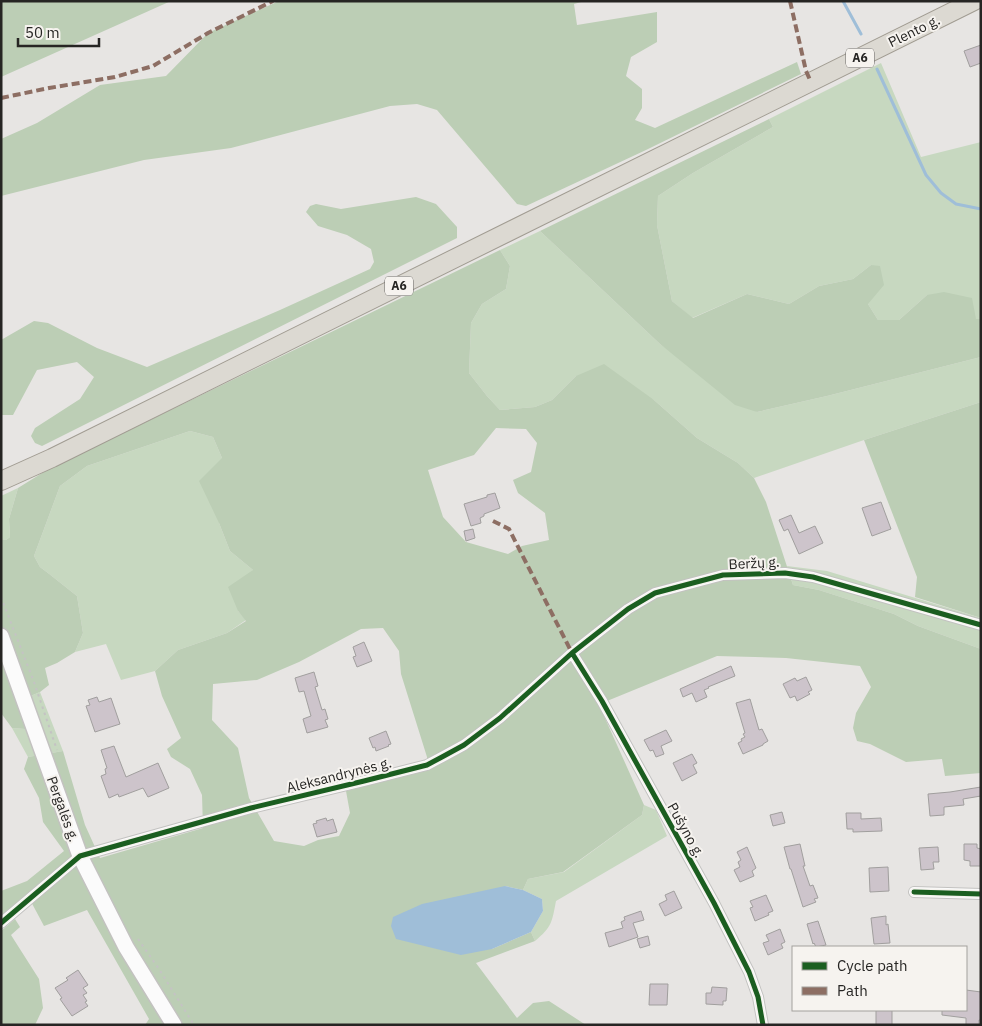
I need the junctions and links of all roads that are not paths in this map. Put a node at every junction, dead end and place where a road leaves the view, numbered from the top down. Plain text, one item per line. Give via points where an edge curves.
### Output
1 (974, 1) edge
2 (1, 481) edge
3 (981, 625) edge
4 (1, 636) edge
5 (572, 653) junction
6 (80, 856) junction
7 (914, 892) dead end
8 (981, 894) edge
9 (1, 923) edge
10 (174, 1025) edge
11 (763, 1025) edge

1 - 2 highway, Plento g. / A6
3 - 5 street, Beržų g. via 813,576 785,573 724,576 655,593 628,609
4 - 6 main road, Pergalės g.
5 - 6 street, Aleksandrynės g. via 464,746 427,765 251,808
5 - 11 street, Pušyno g. via 602,700 714,903 749,972
6 - 9 street
6 - 10 main road, Pergalės g. via 126,947
7 - 8 street

